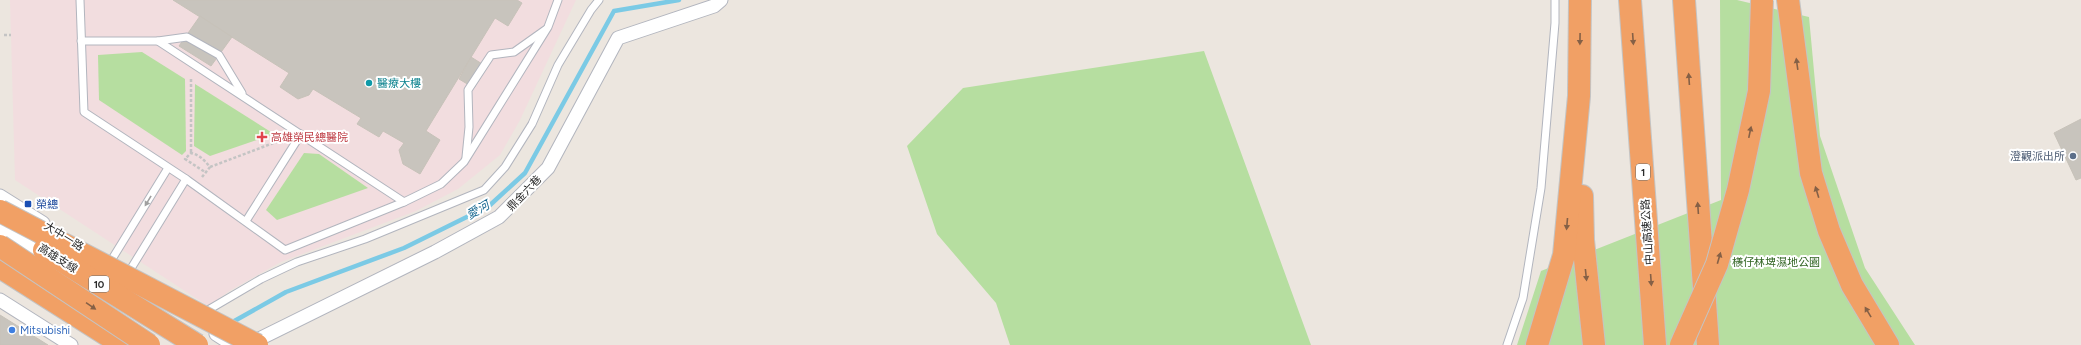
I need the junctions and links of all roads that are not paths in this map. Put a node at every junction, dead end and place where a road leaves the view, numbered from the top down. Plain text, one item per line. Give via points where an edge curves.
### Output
1 (80, 0) edge
2 (558, 0) edge
3 (599, 0) edge
4 (721, 0) edge
5 (1555, 0) edge
6 (1580, 0) edge
7 (1630, 0) edge
8 (1684, 0) edge
9 (1762, 0) edge
10 (1788, 0) edge
11 (548, 27) junction
12 (81, 41) junction
13 (158, 41) junction
14 (243, 95) junction
15 (1579, 96) junction
16 (302, 134) junction
17 (466, 160) junction
18 (168, 168) junction
19 (186, 179) junction
20 (0, 196) edge
21 (404, 202) junction
22 (0, 211) edge
23 (246, 221) junction
24 (0, 222) edge
25 (0, 228) edge
26 (0, 247) edge
27 (109, 264) junction
28 (0, 267) edge
29 (127, 276) junction
30 (0, 278) edge
31 (0, 289) edge
32 (96, 290) junction
33 (6, 304) edge
34 (193, 320) junction
35 (71, 345) edge
36 (103, 345) edge
37 (123, 345) edge
38 (149, 345) edge
39 (176, 345) edge
40 (197, 345) edge
41 (233, 345) edge
42 (248, 345) edge
43 (257, 345) edge
44 (1507, 345) edge
45 (1537, 345) edge
46 (1594, 345) edge
47 (1655, 345) edge
48 (1681, 345) edge
49 (1708, 345) edge
50 (1888, 345) edge

1 - 12 lane
2 - 11 lane
3 - 34 lane via 558,65 532,124 505,167 484,190 366,238 297,262 261,279
4 - 42 street, 鼎金六巷 via 714,6 618,38 548,168 499,217 435,252
5 - 44 lane via 1541,188 1523,298
6 -> 15 highway
7 -> 47 highway, 中山高速公路 / 1
49 -> 8 highway
48 -> 9 highway, bridge via 1717,264 1738,190 1759,91
50 -> 10 highway via 1852,285 1829,231 1811,173
11 - 17 lane
11 - 17 lane via 514,52 492,56 468,90 469,127
12 - 13 lane
12 - 18 lane via 84,112
13 - 14 lane
13 - 14 lane via 187,37 219,55
14 - 16 lane
15 -> 45 highway via 1564,255
15 -> 46 highway via 1583,240
16 - 21 lane
16 - 23 lane
17 - 21 lane via 441,184
18 - 19 lane
18 -> 27 lane
19 - 23 lane
19 - 29 lane
20 - 27 street, 大中一路
21 - 23 lane via 284,250
22 - 43 highway, bridge
24 - 40 highway, 高雄支線 / 10, bridge
25 - 32 street
26 - 32 street via 49,272
26 -> 38 highway, 高雄支線 / 10, bridge
27 - 29 street, 大中一路
28 - 37 highway
29 - 32 street via 113,286
29 - 34 street, 大中一路
30 - 36 highway
31 - 33 street
32 - 39 street
33 - 35 street
34 - 41 street, 大中一路

